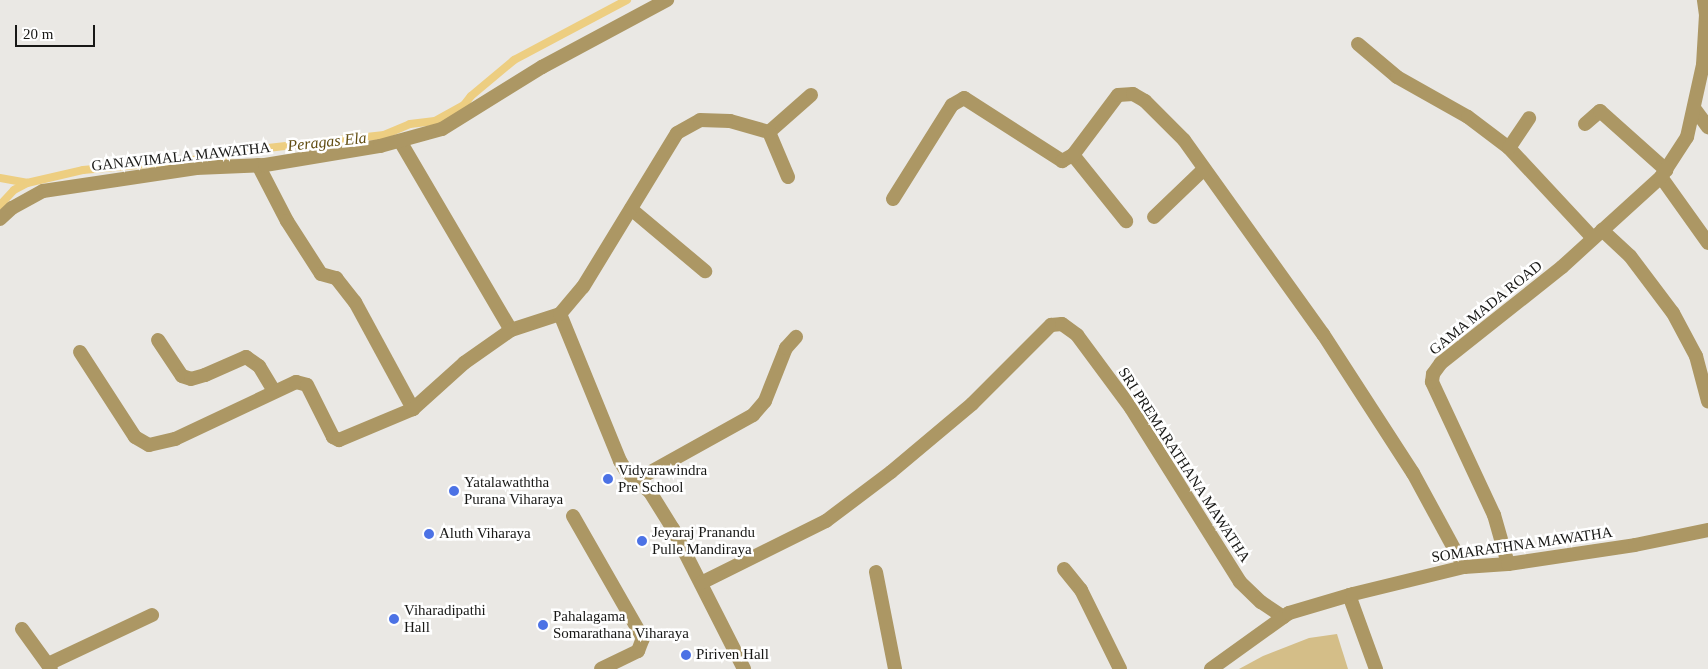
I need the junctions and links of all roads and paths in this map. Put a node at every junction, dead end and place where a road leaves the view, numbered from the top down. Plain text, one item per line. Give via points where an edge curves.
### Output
1 (667, 0) edge
2 (1701, 2) edge
3 (1358, 44) dead end
4 (811, 95) dead end
5 (1694, 108) junction
6 (1529, 118) dead end
7 (1585, 124) dead end
8 (1708, 128) edge
9 (769, 132) junction
10 (400, 141) junction
11 (1509, 148) junction
12 (1073, 155) junction
13 (258, 165) junction
14 (1204, 169) junction
15 (1663, 174) junction
16 (788, 177) dead end
17 (893, 199) dead end
18 (631, 209) junction
19 (1154, 217) dead end
20 (0, 220) edge
21 (1126, 221) dead end
22 (1598, 234) junction
23 (1708, 243) edge
24 (706, 271) dead end
25 (560, 314) junction
26 (511, 330) junction
27 (796, 337) dead end
28 (158, 340) dead end
29 (80, 352) dead end
30 (274, 391) junction
31 (1708, 401) edge
32 (414, 409) junction
33 (638, 479) junction
34 (572, 516) dead end
35 (1708, 530) edge
36 (1508, 564) junction
37 (1464, 568) junction
38 (1064, 569) dead end
39 (876, 572) dead end
40 (701, 583) junction
41 (1349, 595) junction
42 (152, 615) dead end
43 (1283, 617) junction
44 (22, 629) dead end
45 (50, 667) edge
46 (601, 669) edge
47 (744, 669) edge
48 (895, 669) edge
49 (1120, 669) edge
50 (1211, 669) edge
51 (1376, 669) edge

1 - 10 street, GANAVIMALA MAWATHA via 542,67 442,129
2 - 5 street, GAMA MADA ROAD via 1703,65
3 - 11 street via 1397,77 1468,117
4 - 9 street
5 - 8 street
5 - 15 street, GAMA MADA ROAD via 1687,137
6 - 11 street
7 - 15 street via 1600,111
9 - 16 street
9 - 18 street via 730,121 700,120 677,133
10 - 13 street, GANAVIMALA MAWATHA
10 - 26 street
11 - 22 street
12 - 14 street via 1118,95 1133,94 1165,119
12 - 17 street via 1062,161 964,98 952,105
12 - 21 street
13 - 20 street, GANAVIMALA MAWATHA via 196,168 43,191 12,208
13 - 32 street via 287,221 321,274 336,278 355,302
14 - 19 street
14 - 37 street via 1323,334 1408,465
15 - 22 street, GAMA MADA ROAD
15 - 23 street
18 - 24 street
18 - 25 street via 583,287
22 - 31 street via 1630,256 1673,313 1696,356
22 - 36 street, GAMA MADA ROAD via 1441,363 1433,374 1432,382 1494,515
25 - 26 street
25 - 33 street via 620,461
26 - 32 street via 464,363
27 - 33 street via 786,348 765,401 754,415
28 - 30 street via 182,376 191,379 205,375 246,357 258,366
29 - 30 street via 135,437 149,445 175,439
30 - 32 street via 296,382 307,385 333,437 339,440
33 - 40 street via 673,529
34 - 46 street via 643,638 638,651
35 - 36 street, SOMARATHNA MAWATHA via 1635,545
36 - 37 street, SOMARATHNA MAWATHA
37 - 41 street, SOMARATHNA MAWATHA
38 - 49 street via 1081,590
39 - 48 street
40 - 43 street, SRI PREMARATHANA MAWATHA via 826,521 972,404 1051,325 1062,324 1077,335 1131,408 1240,582
40 - 47 street
41 - 43 street, SOMARATHNA MAWATHA
41 - 51 street
42 - 45 street
43 - 50 street, SOMARATHNA MAWATHA
44 - 45 street

